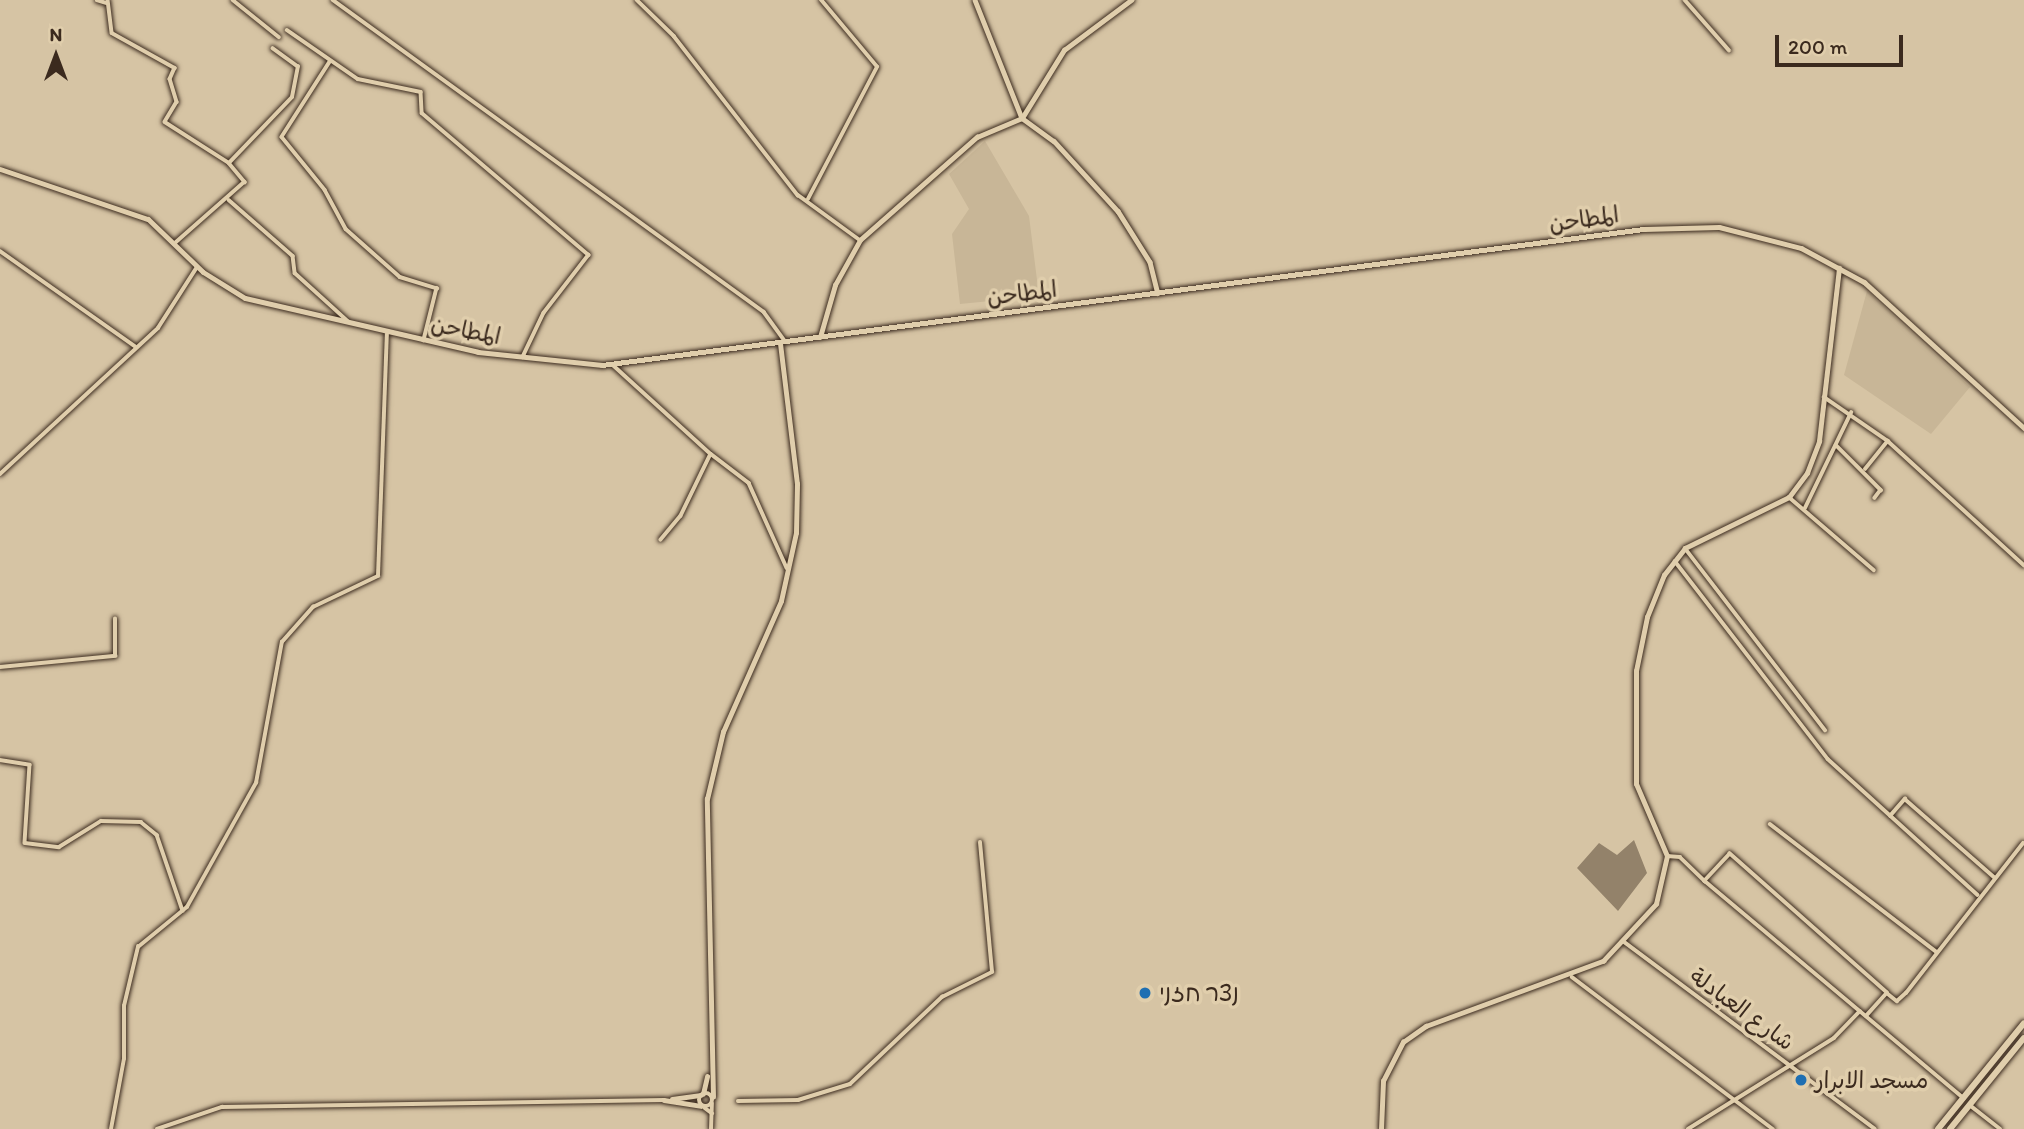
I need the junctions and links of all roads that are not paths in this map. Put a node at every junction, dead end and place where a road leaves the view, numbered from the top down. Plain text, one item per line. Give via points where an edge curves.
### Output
1 (97, 0) edge
2 (233, 0) edge
3 (333, 0) edge
4 (637, 0) edge
5 (821, 0) edge
6 (975, 0) edge
7 (1131, 0) edge
8 (1685, 0) edge
9 (108, 1) edge
10 (287, 30) dead end
11 (279, 37) dead end
12 (273, 49) dead end
13 (1729, 50) dead end
14 (330, 62) junction
15 (1022, 118) junction
16 (229, 163) junction
17 (0, 169) edge
18 (808, 199) junction
19 (229, 201) junction
20 (860, 240) junction
21 (177, 242) junction
22 (0, 251) edge
23 (197, 267) junction
24 (1839, 267) junction
25 (1158, 293) junction
26 (349, 323) junction
27 (387, 334) junction
28 (820, 337) junction
29 (424, 340) junction
30 (783, 344) junction
31 (136, 347) junction
32 (523, 357) junction
33 (612, 364) junction
34 (1824, 397) junction
35 (1851, 413) junction
36 (2024, 428) edge
37 (1888, 441) junction
38 (1836, 445) junction
39 (711, 454) junction
40 (1864, 469) junction
41 (0, 474) edge
42 (1789, 498) junction
43 (1875, 498) dead end
44 (1805, 508) junction
45 (661, 540) dead end
46 (1685, 548) junction
47 (1674, 559) junction
48 (2024, 565) edge
49 (1874, 570) dead end
50 (790, 572) junction
51 (115, 619) dead end
52 (0, 667) edge
53 (1825, 730) dead end
54 (0, 760) edge
55 (1890, 816) junction
56 (1770, 824) dead end
57 (980, 843) dead end
58 (2022, 843) edge
59 (1667, 856) junction
60 (1994, 877) junction
61 (1705, 881) junction
62 (1978, 895) junction
63 (183, 911) junction
64 (1623, 941) junction
65 (1937, 952) junction
66 (1572, 977) junction
67 (1887, 993) junction
68 (1860, 1011) junction
69 (1866, 1016) junction
70 (2024, 1023) edge
71 (2024, 1038) edge
72 (1790, 1065) junction
73 (709, 1072) junction
74 (702, 1094) junction
75 (713, 1097) junction
76 (1964, 1098) junction
77 (664, 1100) junction
78 (738, 1101) dead end
79 (1735, 1101) junction
80 (712, 1104) junction
81 (1969, 1104) junction
82 (704, 1107) junction
83 (712, 1113) junction
84 (111, 1129) edge
85 (157, 1129) edge
86 (711, 1129) edge
87 (1381, 1129) edge
88 (1688, 1129) edge
89 (1773, 1129) edge
90 (1875, 1129) edge
91 (1939, 1129) edge
92 (1950, 1129) edge
93 (2000, 1129) edge

1 - 9 street
2 - 11 street
3 - 30 street via 764,312
4 - 18 street
5 - 18 street via 877,67
6 - 15 street
7 - 15 street via 1065,50
8 - 13 street
9 - 16 street via 112,33 175,68 170,79 177,102 165,122
10 - 14 street
12 - 16 street via 298,67 292,97
14 - 29 street via 282,137 325,190 346,229 400,277 437,288
14 - 32 street via 358,79 421,92 422,113 589,255 544,313
15 - 20 street via 976,137
15 - 25 street via 1054,141 1118,211 1150,262
16 - 19 street via 246,185
17 - 21 main road, المطاحن via 131,211
18 - 20 street
19 - 21 street
19 - 26 street via 293,256 295,273
20 - 28 street via 835,284
21 - 23 main road, المطاحن
22 - 31 street
23 - 26 main road, المطاحن via 245,298
23 - 31 street via 167,318
24 - 25 main road, المطاحن via 1764,236 1689,225
24 - 34 street
24 - 36 main road, المطاحن via 1885,297
25 - 28 main road, المطاحن
26 - 27 main road, المطاحن
27 - 29 main road, المطاحن
27 - 63 street via 378,576 313,607 282,642 272,670 264,765
28 - 30 main road, المطاحن
29 - 32 main road, المطاحن
30 - 33 main road, المطاحن
30 - 50 street via 797,484
31 - 41 street
32 - 33 main road, المطاحن
33 - 39 street
34 - 35 street
34 - 42 street via 1819,441
35 - 37 street
35 - 38 street
37 - 40 street
37 - 48 street
38 - 40 street
38 - 44 street
39 - 45 street via 681,516
39 - 50 street via 749,483
40 - 43 street via 1881,490
42 - 44 street
42 - 46 street
44 - 49 street
46 - 47 street
46 - 53 street
47 - 55 street via 1812,741
47 - 59 street via 1647,617 1636,671 1636,784
50 - 73 street via 772,628 723,732 707,799
51 - 52 street via 115,656
54 - 63 street via 30,765 25,843 59,846 101,821 141,822 157,835
55 - 60 street via 1905,799
55 - 62 street
56 - 65 street
57 - 78 street via 992,972 942,997 850,1084 797,1100
58 - 60 street
59 - 61 street via 1680,857
59 - 64 street via 1656,904
60 - 62 street
61 - 67 street via 1730,854
61 - 68 street
62 - 65 street
63 - 84 street via 138,947 124,1006 124,1059
64 - 66 street
64 - 72 street, شارع العبادلة
65 - 67 street via 1897,1001
66 - 79 street
66 - 87 street via 1426,1026 1403,1042 1383,1081
67 - 69 street
68 - 69 street
68 - 72 street via 1833,1038
69 - 76 street
70 - 76 highway
71 - 81 highway
72 - 79 street
72 - 90 street, شارع العبادلة
73 - 74 street
73 - 75 street
74 - 75 street
74 - 77 street
74 - 82 street
75 - 80 street
76 - 91 highway
77 - 82 street
77 - 85 street via 222,1107
79 - 88 street
79 - 89 street
80 - 82 street
80 - 83 street
81 - 92 highway
81 - 93 street
82 - 83 street
83 - 86 street

